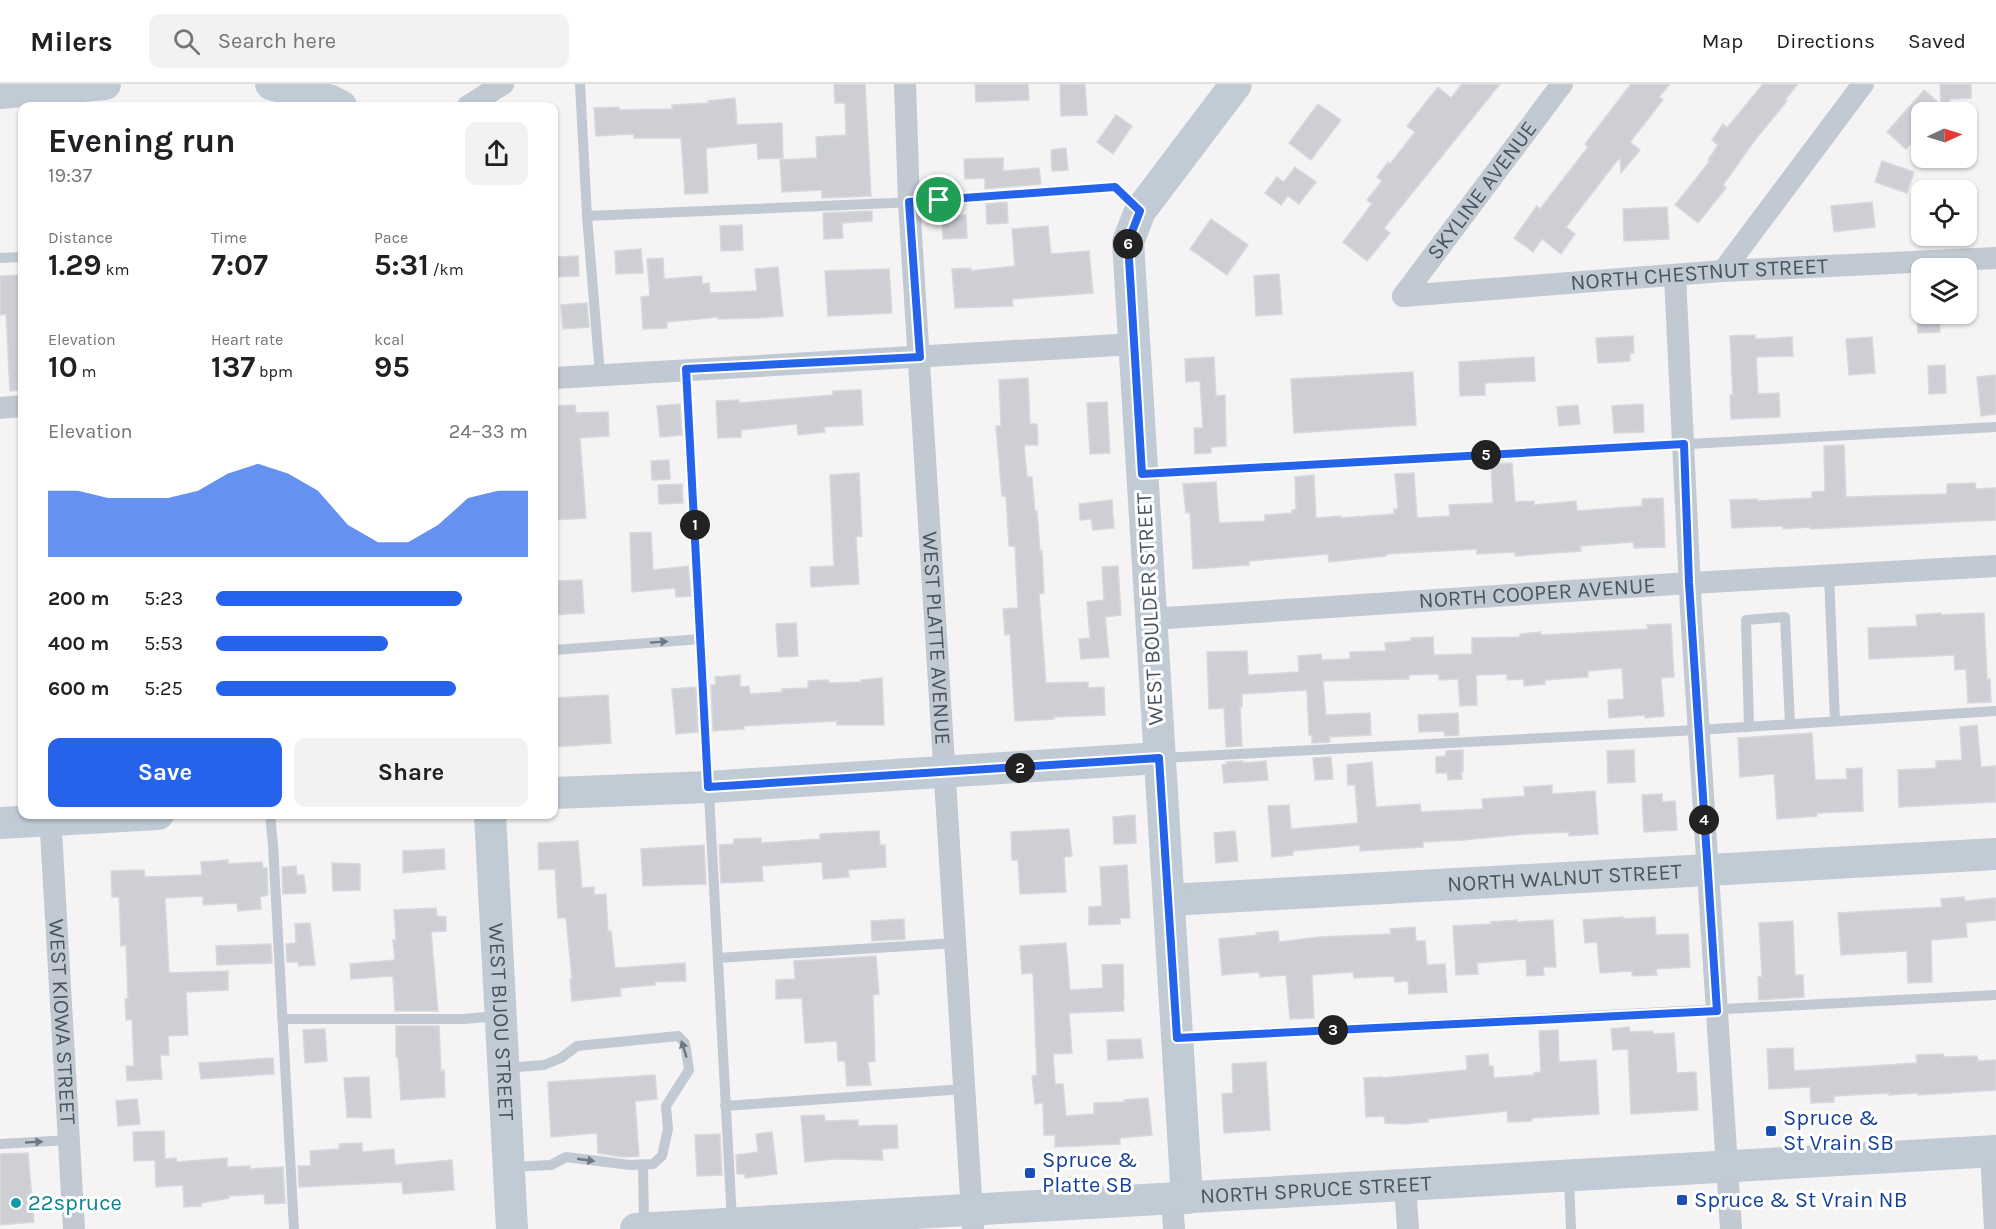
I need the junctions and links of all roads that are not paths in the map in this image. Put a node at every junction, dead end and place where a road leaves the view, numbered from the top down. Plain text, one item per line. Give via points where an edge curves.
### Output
1 (105, 84) edge
2 (271, 84) edge
3 (503, 84) edge
4 (580, 84) edge
5 (905, 84) edge
6 (1236, 84) edge
7 (1562, 84) edge
8 (1863, 84) edge
9 (0, 93) edge
10 (35, 98) edge
11 (330, 102) edge
12 (474, 102) edge
13 (909, 202) junction
14 (1140, 211) junction
15 (588, 216) junction
16 (18, 257) edge
17 (0, 258) edge
18 (1996, 258) edge
19 (1723, 271) junction
20 (1675, 276) junction
21 (1403, 296) joint
22 (1134, 344) junction
23 (920, 357) junction
24 (686, 369) junction
25 (600, 375) junction
26 (558, 378) edge
27 (18, 406) edge
28 (0, 408) edge
29 (1996, 427) edge
30 (1684, 444) junction
31 (1142, 474) junction
32 (1996, 566) edge
33 (1829, 575) junction
34 (1689, 583) junction
35 (1151, 619) junction
36 (701, 639) junction
37 (558, 650) edge
38 (1996, 711) edge
39 (1835, 721) junction
40 (1790, 724) junction
41 (1749, 727) junction
42 (1698, 730) junction
43 (1159, 758) junction
44 (945, 773) junction
45 (708, 787) junction
46 (558, 793) edge
47 (33, 819) edge
48 (50, 819) edge
49 (270, 819) edge
50 (490, 819) edge
51 (0, 823) edge
52 (1996, 854) edge
53 (1708, 870) junction
54 (1169, 900) junction
55 (955, 943) junction
56 (718, 958) junction
57 (1996, 995) edge
58 (1717, 1011) junction
59 (500, 1016) junction
60 (282, 1019) junction
61 (1177, 1038) junction
62 (503, 1068) junction
63 (964, 1089) junction
64 (725, 1107) junction
65 (69, 1140) junction
66 (0, 1144) edge
67 (1993, 1151) edge
68 (643, 1165) junction
69 (1726, 1165) junction
70 (508, 1167) junction
71 (1569, 1175) junction
72 (1406, 1185) junction
73 (1178, 1209) edge
74 (973, 1219) edge
75 (733, 1226) edge
76 (645, 1228) edge
77 (74, 1229) edge
78 (294, 1229) edge
79 (512, 1229) edge
80 (636, 1229) edge
81 (1408, 1229) edge
82 (1571, 1229) edge
83 (1731, 1229) edge
84 (1995, 1229) edge

1 - 10 street
2 - 11 street
3 - 12 street
4 - 15 lane
5 - 13 street, WEST PLATTE AVENUE
6 - 14 street, WEST BOULDER STREET
7 - 21 street, SKYLINE AVENUE
8 - 19 street
9 - 10 street
13 - 14 lane via 1115,187
13 - 15 lane
13 - 23 street, WEST PLATTE AVENUE
14 - 22 street, WEST BOULDER STREET via 1128,242
15 - 25 lane
16 - 17 lane
18 - 19 street, NORTH CHESTNUT STREET
19 - 20 street, NORTH CHESTNUT STREET
20 - 21 street, NORTH CHESTNUT STREET
20 - 30 street
22 - 23 street
22 - 31 street, WEST BOULDER STREET
23 - 24 street
23 - 44 street, WEST PLATTE AVENUE
24 - 25 street
24 - 36 lane
25 - 26 street
27 - 28 street
29 - 30 lane
30 - 31 lane
30 - 34 street
31 - 35 street, WEST BOULDER STREET
32 - 33 street, NORTH COOPER AVENUE
33 - 34 street, NORTH COOPER AVENUE
33 - 39 lane
34 - 35 street, NORTH COOPER AVENUE
34 - 42 street
35 - 43 street, WEST BOULDER STREET
37 -> 36 lane
36 - 45 lane
38 - 39 lane
39 - 40 lane
40 - 41 lane
40 - 41 lane via 1785,617 1746,620
41 - 42 lane
42 - 43 lane
42 - 53 street
43 - 44 street
43 - 54 street, WEST BOULDER STREET
44 - 45 street
44 - 55 street, WEST PLATTE AVENUE
45 - 46 street
45 - 56 lane
47 - 51 street
48 - 65 street, WEST KIOWA STREET
49 - 60 lane
50 - 59 street, WEST BIJOU STREET
52 - 53 street, NORTH WALNUT STREET
53 - 54 street, NORTH WALNUT STREET
53 - 58 street
54 - 61 street, WEST BOULDER STREET
55 - 56 lane
55 - 63 street, WEST PLATTE AVENUE
56 - 64 lane
57 - 58 lane
58 - 61 lane
58 - 69 street
59 - 60 lane
59 - 62 street, WEST BIJOU STREET
60 - 78 lane
61 - 73 street, WEST BOULDER STREET
68 -> 62 lane via 662,1156 668,1129 666,1106 689,1070 685,1043 678,1036 577,1046 544,1065
62 - 70 street, WEST BIJOU STREET
63 - 64 lane
63 - 74 street, WEST PLATTE AVENUE
64 - 75 lane
66 -> 65 lane
65 - 77 street, WEST KIOWA STREET
67 - 69 street, NORTH SPRUCE STREET
67 - 84 street
70 -> 68 lane via 551,1165 566,1157
68 - 76 lane
69 - 71 street, NORTH SPRUCE STREET
69 - 83 street
70 - 79 street, WEST BIJOU STREET
71 - 72 street, NORTH SPRUCE STREET
71 - 82 lane
72 - 73 street, NORTH SPRUCE STREET
72 - 81 street
73 - 74 street, NORTH SPRUCE STREET
74 - 75 street, NORTH SPRUCE STREET
75 - 76 street, NORTH SPRUCE STREET
76 - 80 street, NORTH SPRUCE STREET

